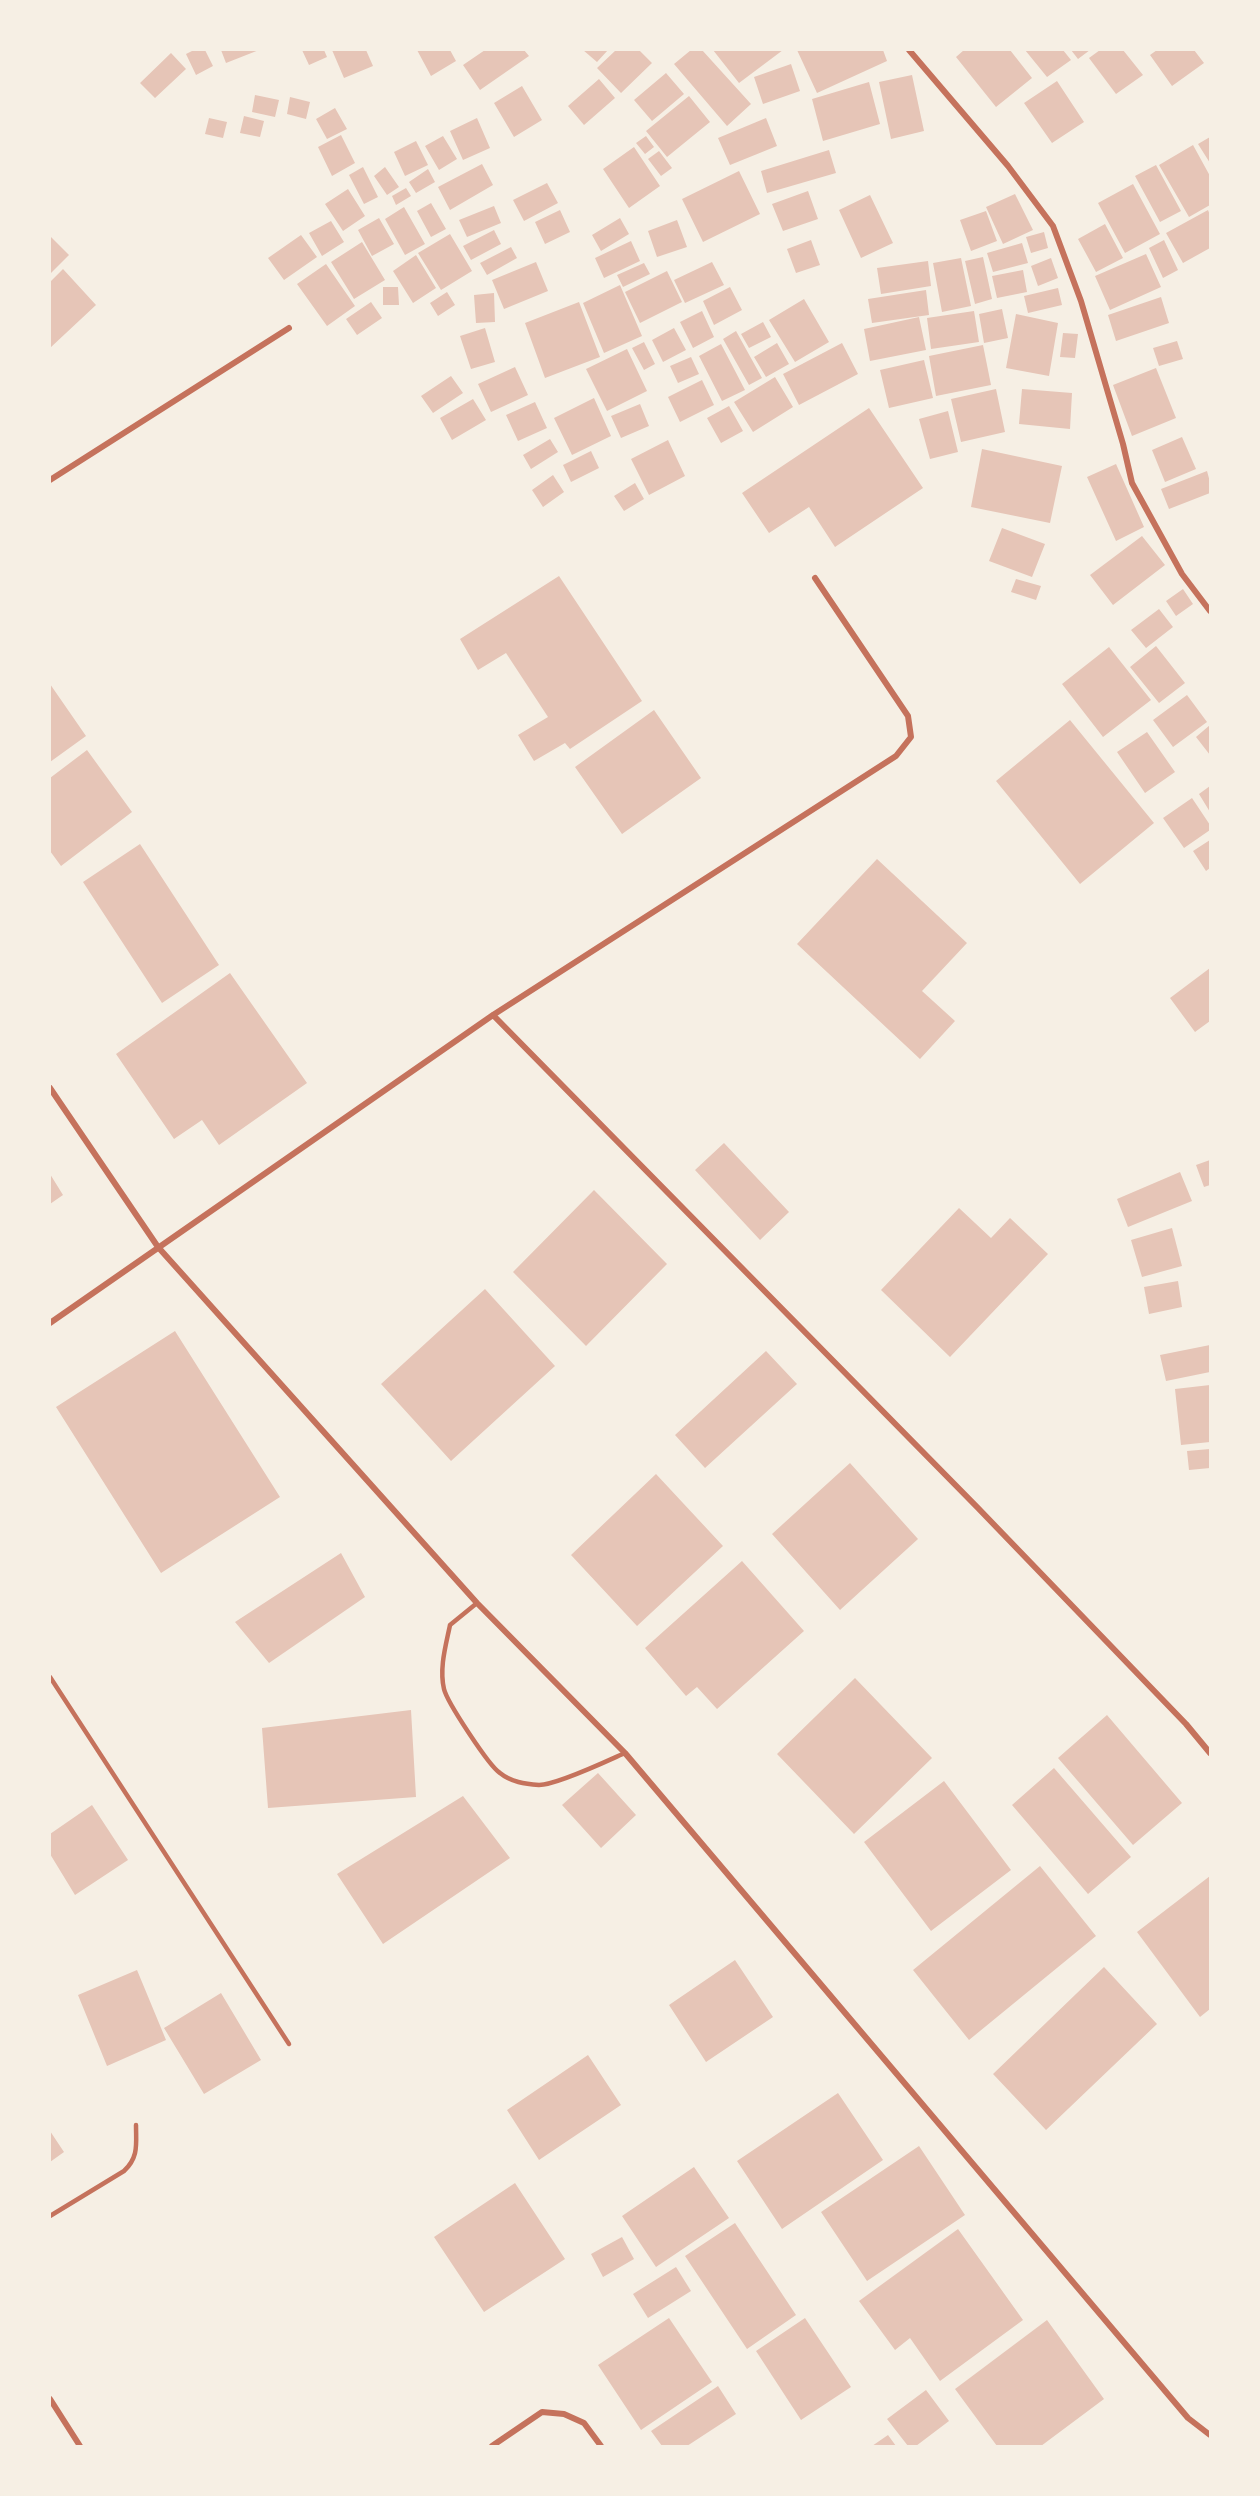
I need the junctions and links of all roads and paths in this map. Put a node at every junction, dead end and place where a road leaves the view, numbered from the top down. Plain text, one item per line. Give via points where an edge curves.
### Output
1 (909, 50) edge
2 (289, 328) dead end
3 (50, 480) edge
4 (815, 578) dead end
5 (1210, 611) edge
6 (493, 1015) junction
7 (50, 1088) edge
8 (158, 1248) junction
9 (50, 1323) edge
10 (477, 1603) junction
11 (50, 1677) edge
12 (625, 1753) junction
13 (1210, 1753) edge
14 (289, 2044) dead end
15 (136, 2125) dead end
16 (50, 2216) edge
17 (50, 2399) edge
18 (1210, 2435) edge
19 (80, 2446) edge
20 (492, 2446) edge
21 (601, 2446) edge

1 - 5 street via 1008,166 1053,226 1081,301 1132,483 1182,574
2 - 3 street
4 - 6 street via 908,716 911,736 897,756
6 - 8 street
6 - 13 street via 977,1507
7 - 8 street
8 - 9 street
8 - 10 street
10 - 12 street
10 - 12 lane via 450,1625 442,1667 444,1689 454,1711 498,1773 518,1783 542,1785
11 - 14 lane
12 - 18 street via 1188,2418
15 - 16 lane via 136,2154 132,2163
17 - 19 street
20 - 21 street via 542,2412 564,2414 584,2423

